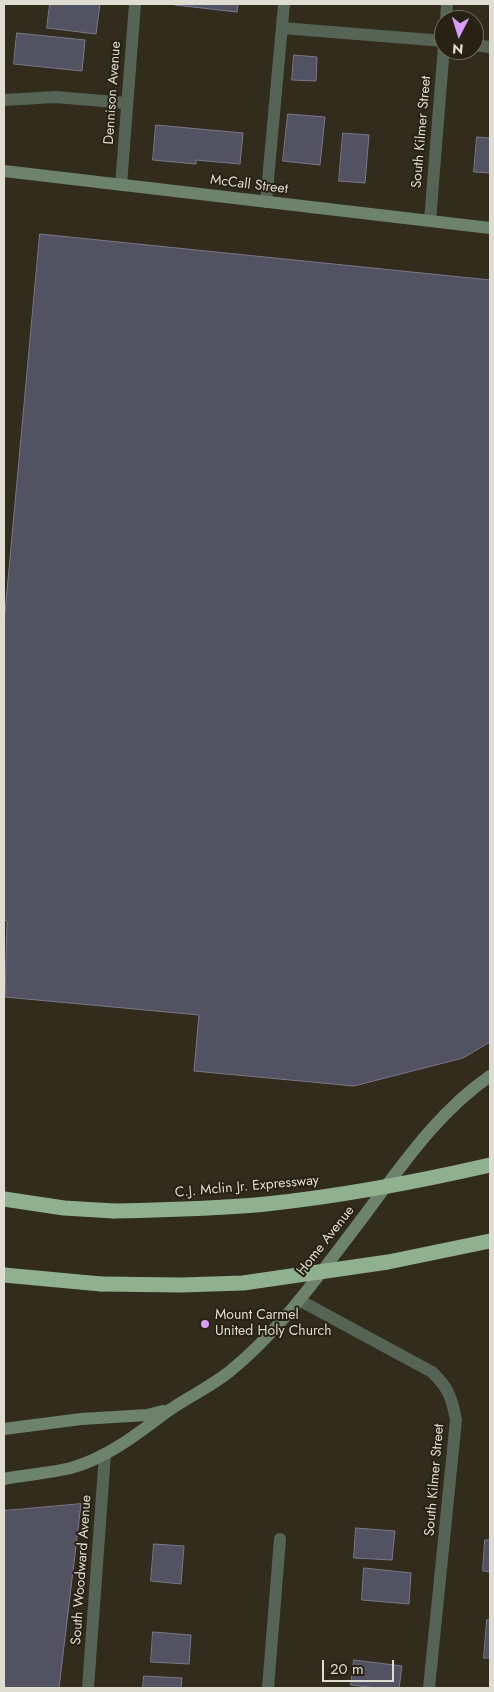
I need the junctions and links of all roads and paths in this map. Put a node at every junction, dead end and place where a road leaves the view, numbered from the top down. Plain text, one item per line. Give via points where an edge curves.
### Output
1 (135, 4) edge
2 (284, 4) edge
3 (282, 28) junction
4 (434, 41) edge
5 (443, 60) edge
6 (4, 100) edge
7 (127, 103) junction
8 (4, 171) edge
9 (121, 185) junction
10 (266, 202) junction
11 (430, 221) junction
12 (490, 228) edge
13 (490, 1076) edge
14 (490, 1165) edge
15 (4, 1200) edge
16 (490, 1241) edge
17 (4, 1276) edge
18 (299, 1300) junction
19 (171, 1409) junction
20 (4, 1429) edge
21 (105, 1454) junction
22 (4, 1479) edge
23 (280, 1539) dead end
24 (88, 1688) edge
25 (268, 1688) edge
26 (430, 1688) edge

1 - 7 street, Dennison Avenue
2 - 3 street
3 - 4 street
3 - 10 street
5 - 11 street, South Kilmer Street
6 - 7 street via 55,97
7 - 9 street, Dennison Avenue
8 - 9 street, McCall Street
9 - 10 street, McCall Street
10 - 11 street, McCall Street
11 - 12 street, McCall Street
13 - 18 street, Home Avenue via 448,1111 414,1149
14 - 15 highway, C.J. Mclin Jr. Expressway, bridge via 348,1194 184,1210 114,1211
16 - 17 highway, bridge via 388,1262 243,1283 182,1286 101,1284
18 - 19 street, Home Avenue via 263,1342 228,1373
18 - 26 street, South Kilmer Street via 432,1372 443,1382 453,1400 456,1420
19 - 20 street, Home Avenue via 147,1415
19 - 21 street, Home Avenue
21 - 22 street, Home Avenue via 72,1468
21 - 24 street, South Woodward Avenue
23 - 25 street

